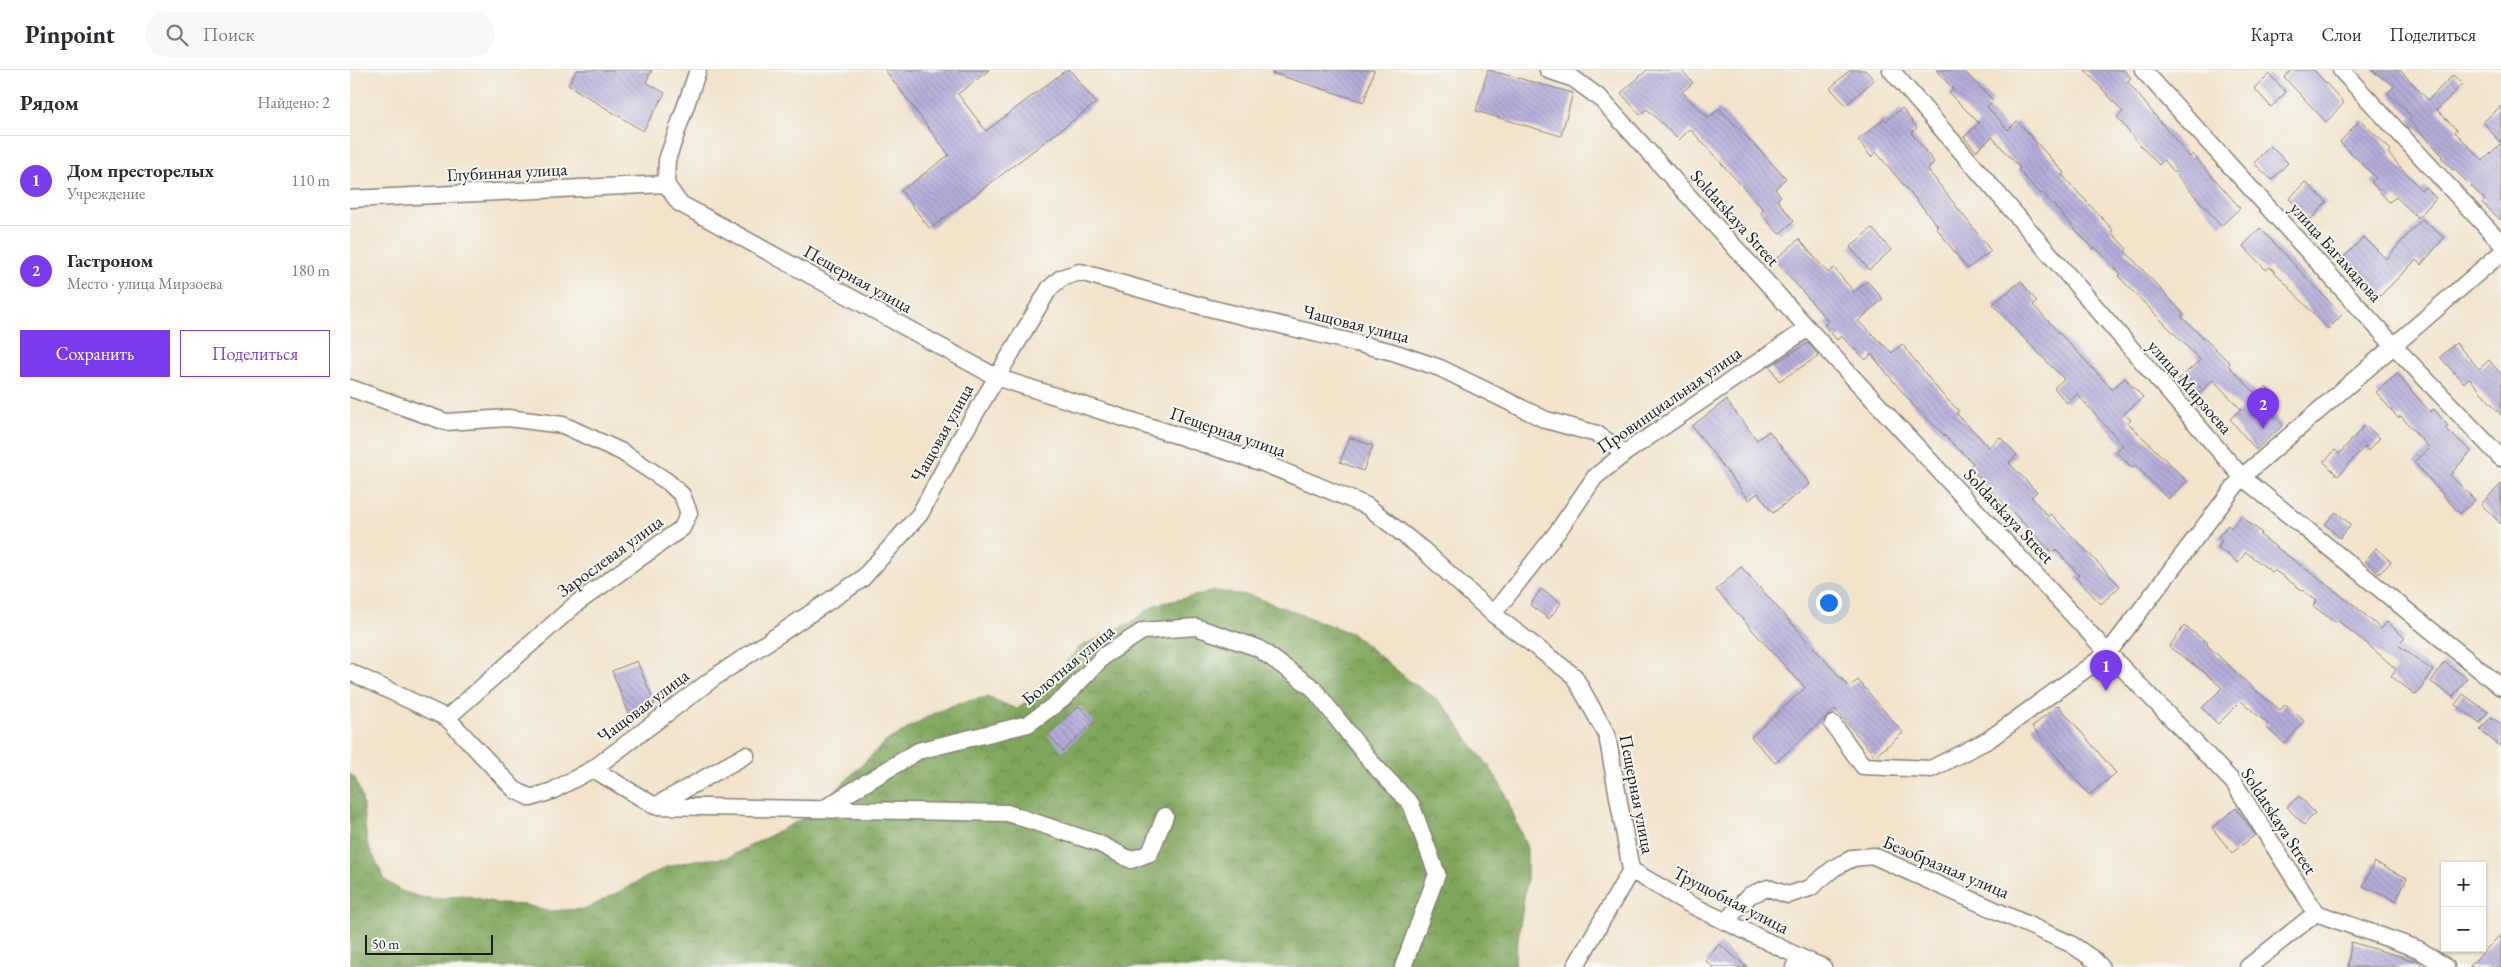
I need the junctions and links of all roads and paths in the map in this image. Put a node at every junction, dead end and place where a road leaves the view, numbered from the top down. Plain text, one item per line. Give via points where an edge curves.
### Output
1 (698, 70) edge
2 (1548, 70) edge
3 (1891, 70) edge
4 (2143, 70) edge
5 (2341, 70) edge
6 (666, 184) junction
7 (350, 199) edge
8 (2501, 243) edge
9 (2501, 253) edge
10 (1808, 328) junction
11 (2395, 347) junction
12 (996, 378) junction
13 (350, 388) edge
14 (1625, 453) junction
15 (2501, 458) edge
16 (2242, 477) junction
17 (1493, 614) junction
18 (2108, 653) junction
19 (350, 672) edge
20 (2501, 687) edge
21 (447, 718) junction
22 (1833, 724) dead end
23 (746, 755) dead end
24 (593, 770) junction
25 (656, 806) junction
26 (823, 809) junction
27 (1165, 816) dead end
28 (1631, 870) junction
29 (2316, 913) junction
30 (1726, 921) junction
31 (1799, 963) edge
32 (1403, 967) edge
33 (1575, 967) edge
34 (1822, 967) edge
35 (2101, 967) edge
36 (2248, 967) edge
37 (2446, 967) edge

1 - 6 street via 667,160
2 - 10 street, Soldatskaya Street via 1574,79 1601,99
3 - 16 street, улица Мирзоева
4 - 11 street, улица Багамадова
5 - 8 street
6 - 7 street, Глубинная улица
6 - 12 street, Пещерная улица via 679,203
9 - 11 street
10 - 14 street, Провинциальная улица
10 - 18 street, Soldatskaya Street
11 - 15 street, улица Багамадова
11 - 16 street
12 - 14 street, Чащовая улица via 1048,289 1061,278 1080,272 1201,306 1393,352 1440,368 1546,420 1597,434
12 - 17 street, Пещерная улица via 1263,463 1367,506 1422,549
12 - 24 street, Чащовая улица via 920,514 862,579 715,677
13 - 21 street, Зарослевая улица via 446,422 508,418 563,425 622,452 668,482 682,495 689,512 682,528 577,603
14 - 17 street, Провинциальная улица via 1595,477 1558,531
16 - 18 street
16 - 20 street, улица Мирзоева
17 - 28 street, Пещерная улица via 1574,676 1607,735
18 - 22 street via 1988,740 1931,769 1862,766
18 - 29 street, Soldatskaya Street via 2234,783
19 - 21 street, Чащовая улица
21 - 24 street, Чащовая улица via 515,790 531,798
23 - 25 street
24 - 25 street
25 - 26 street
26 - 27 street via 1007,813 1098,843 1131,860 1150,853
26 - 32 street, Болотная улица via 918,752 1028,724 1063,699 1105,655 1143,631 1196,627 1258,648 1313,688 1372,762 1411,804 1437,874
28 - 30 street, Трущобная улица via 1689,904
28 - 33 street, Пещерная улица
29 - 36 street
29 - 37 street via 2418,949
30 - 31 street, Трущобная улица
30 - 35 street, Безобразная улица via 1750,895 1768,888 1788,895 1796,893 1810,888 1834,868 1853,858 1874,856 2071,944
31 - 34 street, Трущобная улица

